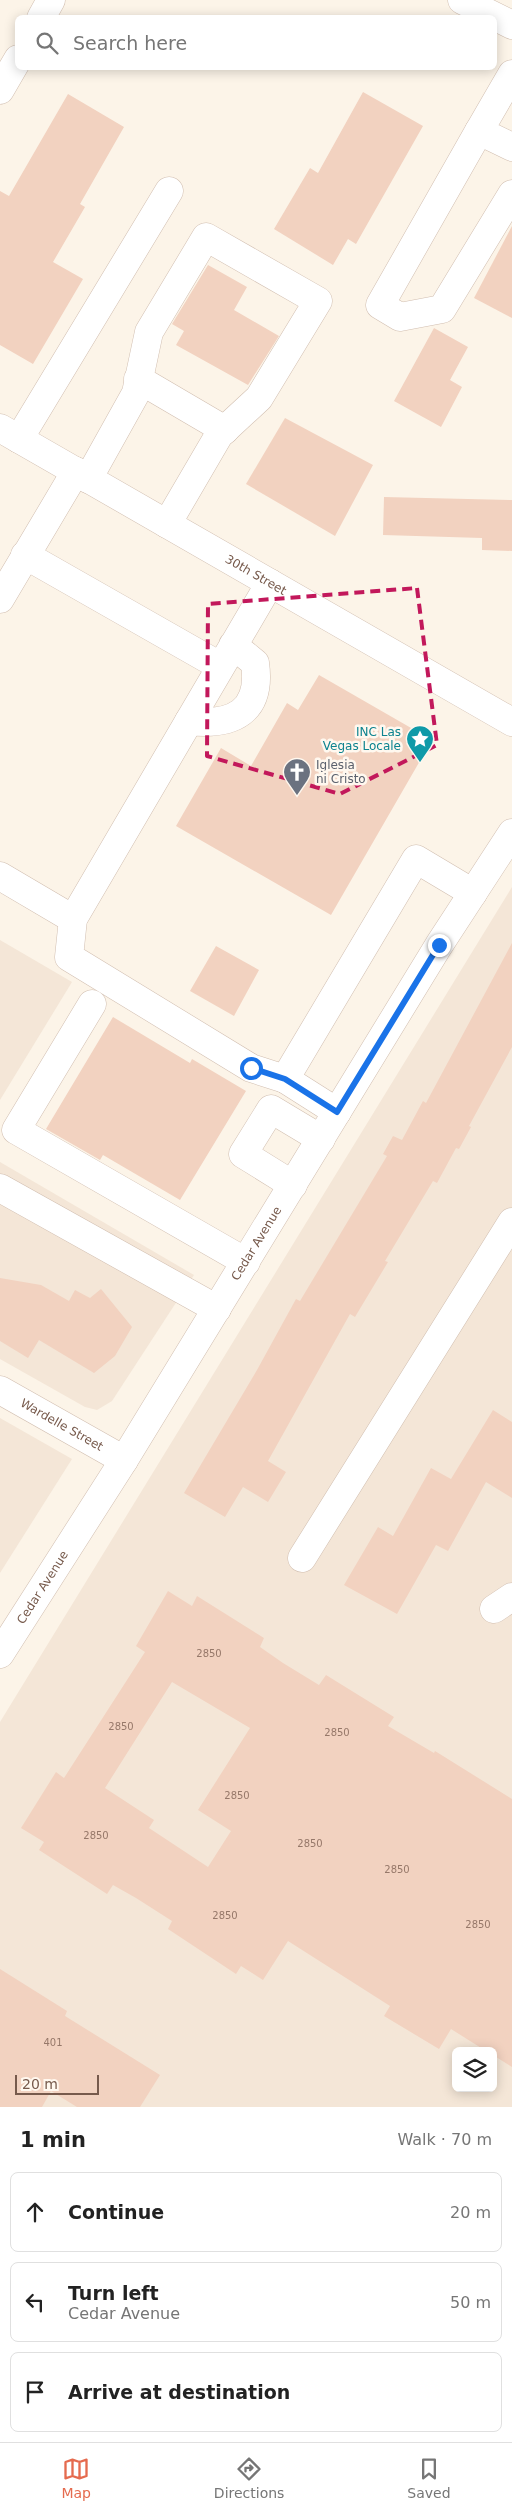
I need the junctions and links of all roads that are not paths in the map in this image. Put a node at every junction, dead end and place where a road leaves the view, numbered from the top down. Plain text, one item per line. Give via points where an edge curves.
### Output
1 (51, 0) edge
2 (462, 0) edge
3 (43, 15) edge
4 (492, 15) edge
5 (497, 18) edge
6 (512, 25) edge
7 (15, 64) edge
8 (512, 74) edge
9 (0, 90) edge
10 (480, 131) junction
11 (512, 147) edge
12 (169, 191) dead end
13 (512, 194) edge
14 (138, 379) junction
15 (225, 430) junction
16 (10, 433) edge
17 (82, 475) junction
18 (167, 524) junction
19 (25, 554) junction
20 (270, 583) junction
21 (0, 599) edge
22 (226, 656) junction
23 (188, 722) junction
24 (512, 722) edge
25 (512, 833) edge
26 (0, 876) edge
27 (473, 893) junction
28 (72, 919) junction
29 (92, 1004) dead end
30 (285, 1079) junction
31 (337, 1112) junction
32 (321, 1139) junction
33 (293, 1185) junction
34 (0, 1188) edge
35 (512, 1222) edge
36 (246, 1262) junction
37 (217, 1309) junction
38 (0, 1390) edge
39 (124, 1460) junction
40 (302, 1558) dead end
41 (4, 1639) edge

1 - 3 street
2 - 4 street
5 - 6 street
7 - 9 street
8 - 10 street
10 - 11 street
10 - 13 street via 380,305 400,317 442,309
12 - 16 street
14 - 15 street
14 - 15 street via 149,332 206,237 318,302 259,398
14 - 17 street via 136,393
15 - 18 street
16 - 17 street, 30th Street
17 - 18 street, 30th Street
17 - 19 street
18 - 20 street, 30th Street
19 - 21 street
19 - 22 street
20 - 22 street
20 - 24 street, 30th Street
22 - 23 street
22 - 23 street via 255,663 258,682 250,704 234,717 210,724
23 - 28 street
25 - 27 street, Cedar Avenue
26 - 28 street
27 - 30 street via 416,859
27 - 31 street, Cedar Avenue
28 - 30 street via 69,957 251,1068
29 - 36 street via 16,1130
30 - 31 street
31 - 32 street, Cedar Avenue
32 - 33 street, Cedar Avenue
32 - 33 street via 271,1109 243,1154
33 - 36 street, Cedar Avenue
34 - 37 street
35 - 40 street
36 - 37 street, Cedar Avenue
37 - 39 street, Cedar Avenue
38 - 39 street, Wardelle Street
39 - 41 street, Cedar Avenue

